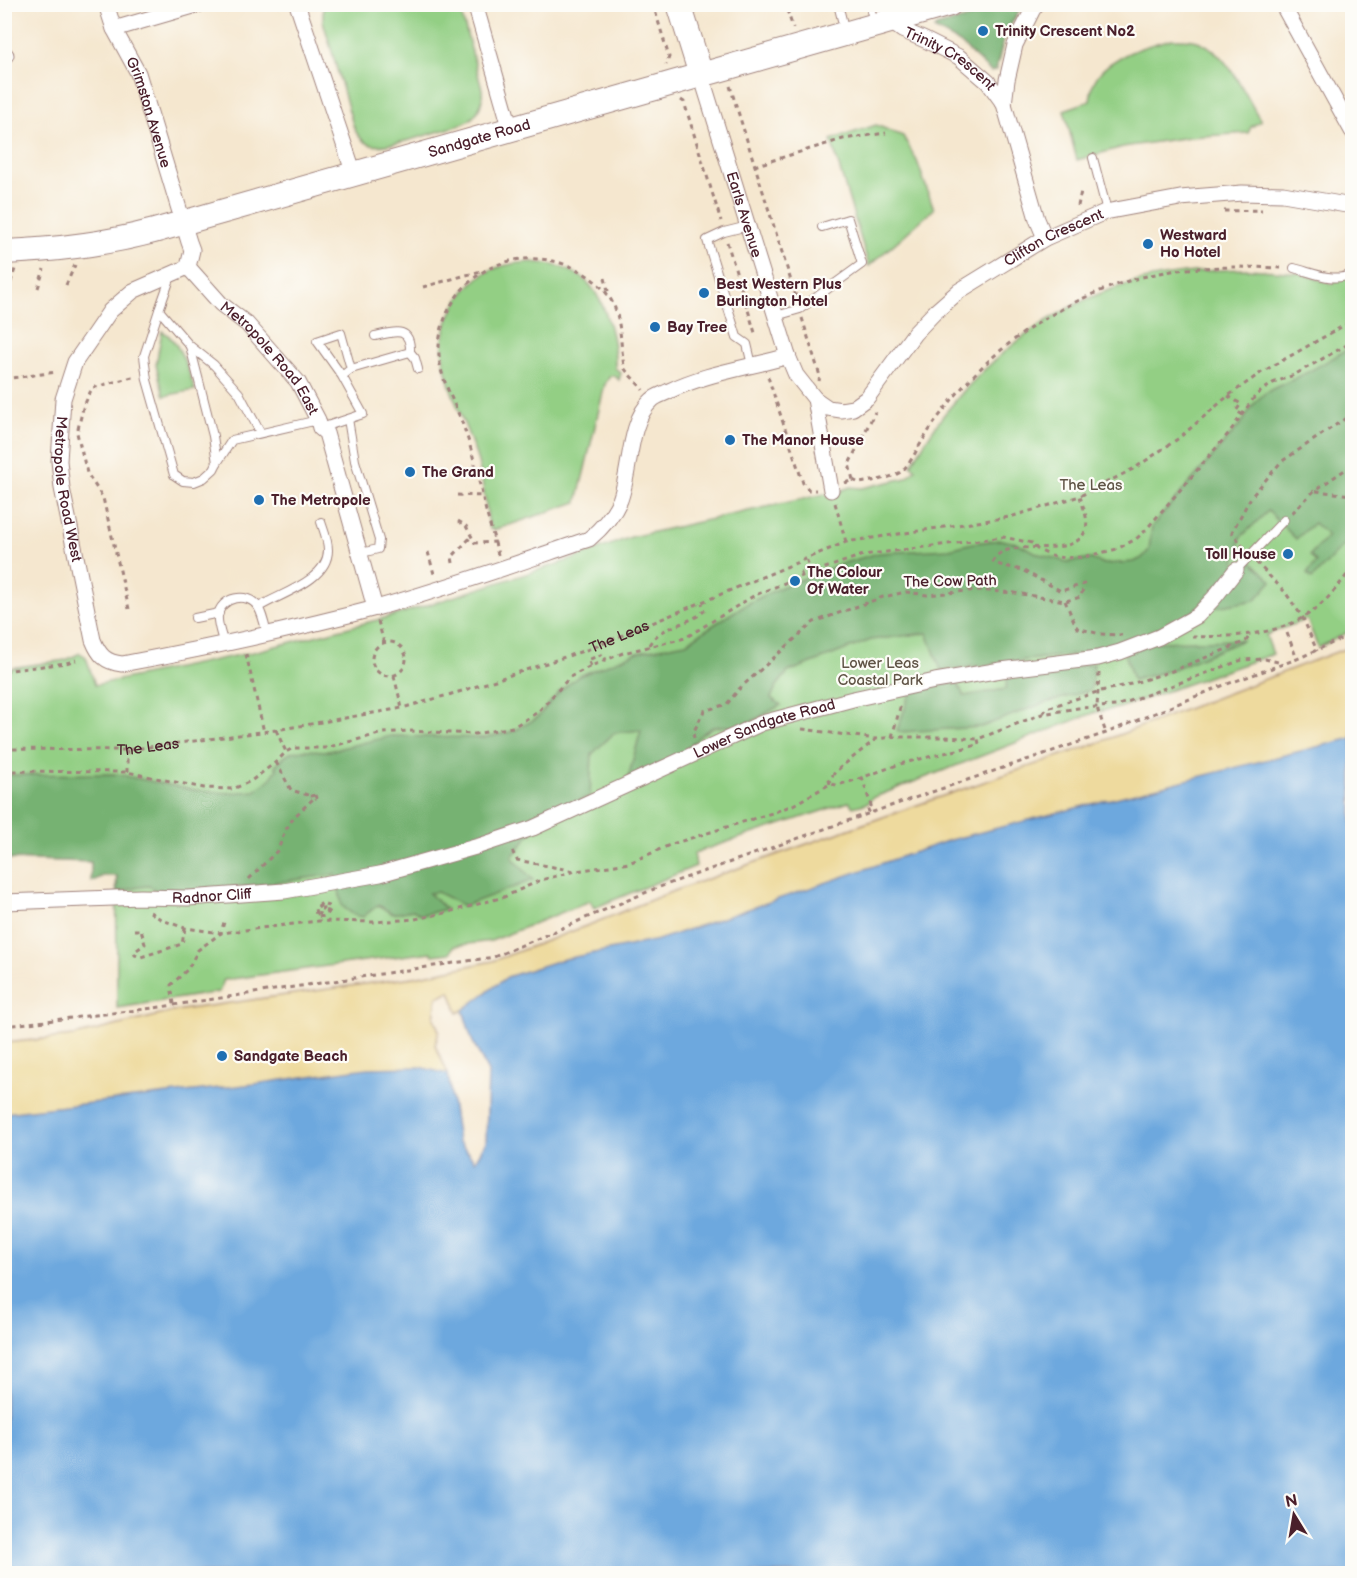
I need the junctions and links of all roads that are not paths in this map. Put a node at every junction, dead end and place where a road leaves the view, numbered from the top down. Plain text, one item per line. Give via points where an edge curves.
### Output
1 (106, 4) edge
2 (200, 4) edge
3 (297, 4) edge
4 (475, 4) edge
5 (679, 4) edge
6 (837, 4) edge
7 (950, 4) edge
8 (1038, 4) edge
9 (1282, 4) edge
10 (879, 18) edge
11 (114, 29) junction
12 (846, 35) junction
13 (701, 75) junction
14 (1004, 105) junction
15 (511, 130) junction
16 (1353, 131) edge
17 (1093, 158) dead end
18 (354, 174) junction
19 (1353, 206) edge
20 (1107, 212) junction
21 (184, 223) junction
22 (748, 226) junction
23 (822, 227) dead end
24 (1045, 238) junction
25 (10, 260) edge
26 (188, 267) junction
27 (1294, 268) road end
28 (173, 272) junction
29 (1353, 274) edge
30 (159, 310) junction
31 (776, 315) junction
32 (375, 336) dead end
33 (190, 346) junction
34 (410, 352) junction
35 (788, 356) junction
36 (758, 364) junction
37 (351, 369) junction
38 (418, 369) dead end
39 (342, 376) junction
40 (814, 399) junction
41 (348, 418) junction
42 (319, 424) junction
43 (260, 432) junction
44 (217, 463) junction
45 (831, 490) road end
46 (1284, 520) road end
47 (321, 522) dead end
48 (361, 554) junction
49 (1236, 570) joint
50 (259, 608) junction
51 (375, 608) junction
52 (219, 613) junction
53 (195, 618) dead end
54 (267, 635) junction
55 (224, 645) junction
56 (140, 881) dead end
57 (284, 891) joint
58 (141, 897) junction
59 (4, 902) edge

1 - 11 street, Grimston Avenue
2 - 11 street
3 - 18 street
4 - 15 street
5 - 13 main road, Earls Avenue
6 - 12 lane
7 - 10 main road, Sandgate Road
8 - 14 street, Trinity Crescent via 1016,45
9 - 16 street
10 - 12 main road, Sandgate Road
10 - 14 street, Trinity Crescent via 958,57 988,82
11 - 21 street, Grimston Avenue via 138,73
12 - 13 main road, Sandgate Road
13 - 15 main road, Sandgate Road
13 - 22 street, Earls Avenue
14 - 24 street, Trinity Crescent
15 - 18 main road, Sandgate Road
17 - 20 lane
18 - 21 main road, Sandgate Road
19 - 20 street, Clifton Crescent via 1283,194 1242,193 1180,198
20 - 24 street, Clifton Crescent
21 - 25 main road, Sandgate Road
21 - 26 street via 192,250
22 - 31 street, Earls Avenue
22 - 36 lane via 707,240 736,337 747,344
23 - 31 lane via 848,219 862,264 800,309
24 - 40 street, Clifton Crescent via 969,285 934,313 867,398 841,410 828,408
26 - 28 street, Metropole Road West
26 - 42 street, Metropole Road East via 298,381
27 - 29 lane via 1335,279
28 - 30 lane
28 - 55 street, Metropole Road West via 133,291 110,312 75,362 63,399 58,461 93,640 103,659 122,664
30 - 33 lane
30 - 44 lane via 144,356 174,475 194,482 204,478
31 - 35 street, Earls Avenue
32 - 34 lane via 404,333 411,343
33 - 43 lane via 239,393
33 - 44 lane
34 - 37 lane
34 - 38 lane
35 - 36 street
35 - 40 street, Earls Avenue
36 - 51 street via 678,387 652,399 640,418 620,499 603,527 589,539
37 - 39 lane
37 - 39 lane via 341,333 317,341
39 - 41 lane via 363,414
40 - 45 street, Earls Avenue
41 - 42 lane
41 - 48 lane via 355,461 379,540 378,549
42 - 43 lane
42 - 48 street, Metropole Road East via 326,433
43 - 44 lane via 232,440
46 - 49 lane
47 - 50 lane via 328,553 316,573
48 - 51 street, Metropole Road East
49 - 57 street, Lower Sandgate Road via 1197,616 1158,637 1102,657 968,675 762,723 571,812 504,837 380,874
50 - 52 lane via 243,597 231,599
50 - 54 lane
51 - 54 street
52 - 53 lane
52 - 55 lane
54 - 55 street
56 - 58 street
57 - 58 street, Radnor Cliff
58 - 59 street, Radnor Cliff

